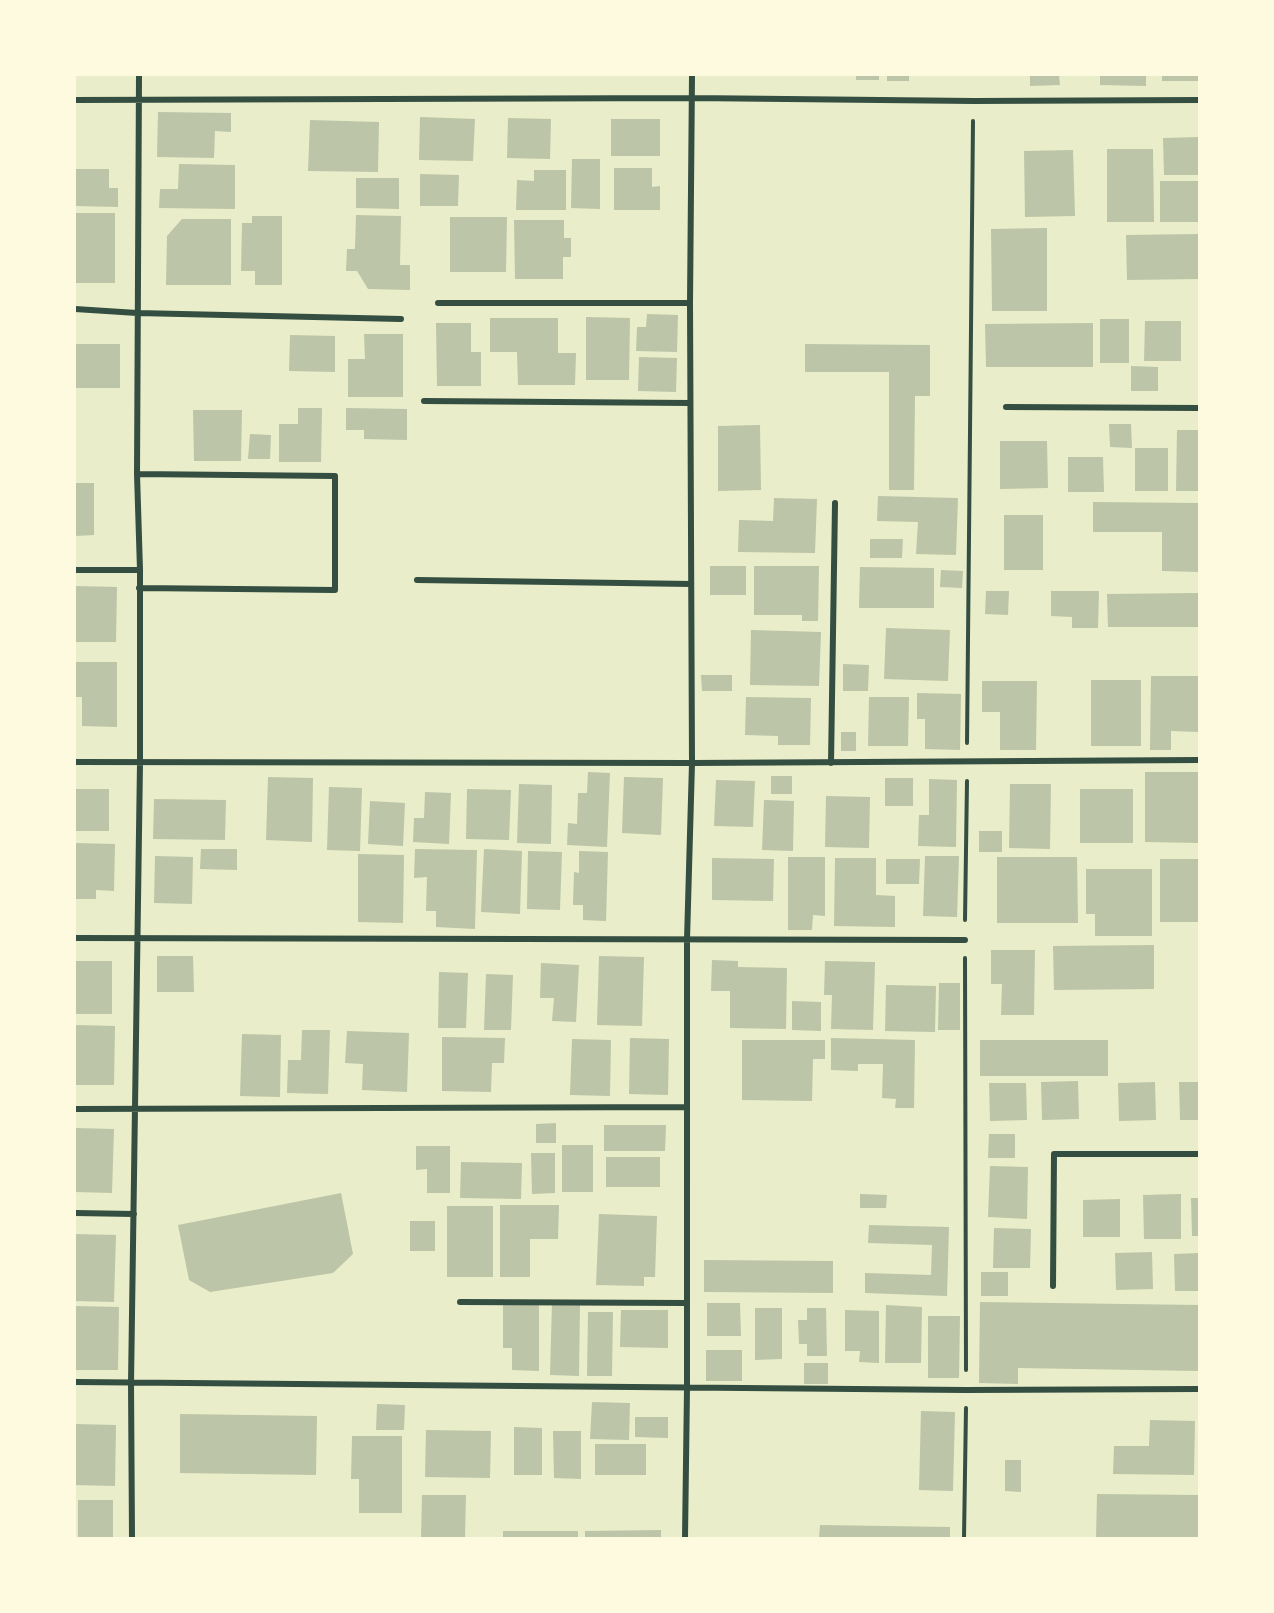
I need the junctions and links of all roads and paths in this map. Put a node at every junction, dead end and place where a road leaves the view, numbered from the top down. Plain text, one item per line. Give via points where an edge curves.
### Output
1 (139, 75) edge
2 (692, 75) edge
3 (692, 98) junction
4 (75, 100) edge
5 (1199, 100) edge
6 (139, 101) junction
7 (974, 101) junction
8 (438, 303) dead end
9 (690, 303) junction
10 (75, 309) edge
11 (137, 314) junction
12 (402, 319) dead end
13 (424, 401) dead end
14 (690, 403) junction
15 (1006, 406) dead end
16 (1199, 408) edge
17 (137, 474) junction
18 (835, 503) dead end
19 (75, 570) edge
20 (140, 570) junction
21 (417, 580) dead end
22 (691, 584) junction
23 (139, 588) junction
24 (1199, 760) edge
25 (75, 762) edge
26 (967, 762) junction
27 (140, 763) junction
28 (692, 763) junction
29 (831, 763) junction
30 (75, 938) edge
31 (138, 938) junction
32 (687, 940) junction
33 (965, 940) junction
34 (687, 1107) junction
35 (75, 1109) edge
36 (135, 1109) junction
37 (1199, 1154) edge
38 (75, 1214) edge
39 (134, 1214) junction
40 (1053, 1286) dead end
41 (460, 1302) dead end
42 (686, 1303) junction
43 (75, 1382) edge
44 (131, 1383) junction
45 (687, 1388) junction
46 (1199, 1389) edge
47 (966, 1390) junction
48 (132, 1538) edge
49 (685, 1538) edge
50 (964, 1538) edge

1 - 6 street
2 - 3 street
3 - 6 street
3 - 7 street
3 - 9 street
4 - 6 street
5 - 7 street
6 - 11 street
7 - 26 path
8 - 9 street
9 - 14 street
10 - 11 street
11 - 12 street
11 - 17 street
13 - 14 street
14 - 22 street
15 - 16 street
17 - 20 street
17 - 23 street via 335,476 335,590
18 - 29 street
19 - 20 street
20 - 23 street
21 - 22 street
22 - 28 street
23 - 27 street
24 - 26 street
25 - 27 street
26 - 29 street
26 - 33 path
27 - 28 street
27 - 31 street
28 - 29 street
28 - 32 street
30 - 31 street
31 - 32 street
31 - 36 street
32 - 33 street
32 - 34 street
33 - 47 path
34 - 36 street
34 - 42 street
35 - 36 street
36 - 39 street
37 - 40 street via 1054,1154
38 - 39 street
39 - 44 street
41 - 42 street
42 - 45 street
43 - 44 street
44 - 45 street
44 - 48 street
45 - 47 street
45 - 49 street
46 - 47 street
47 - 50 path

